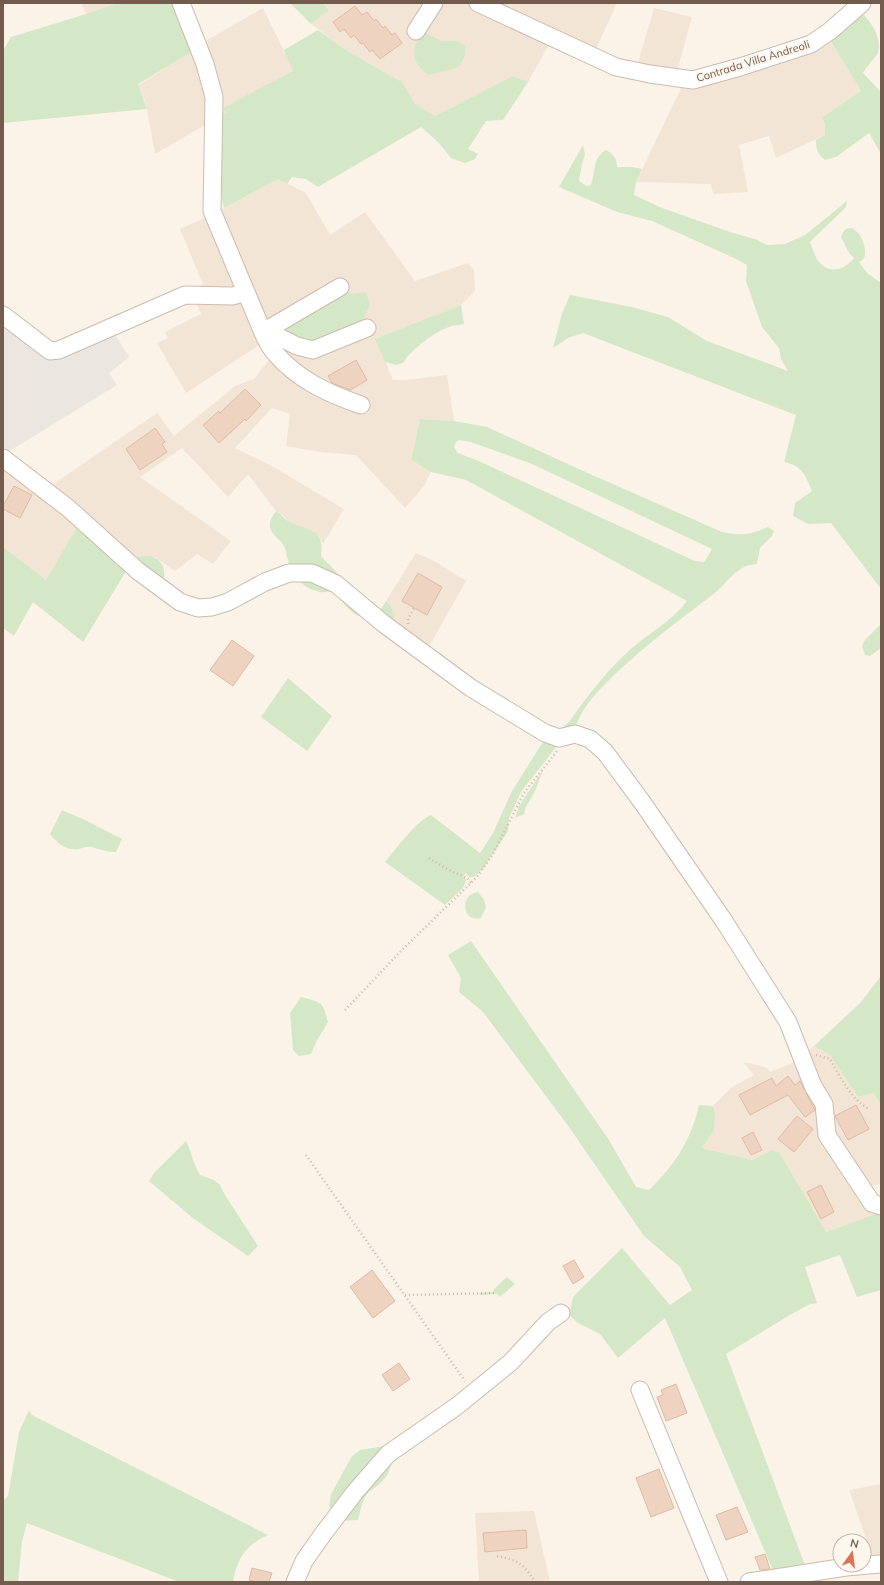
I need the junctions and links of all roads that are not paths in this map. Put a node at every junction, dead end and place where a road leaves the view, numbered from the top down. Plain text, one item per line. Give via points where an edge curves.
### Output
1 (181, 3) edge
2 (434, 3) edge
3 (478, 3) edge
4 (862, 3) edge
5 (416, 31) dead end
6 (340, 287) dead end
7 (246, 292) junction
8 (3, 315) edge
9 (366, 328) dead end
10 (263, 333) junction
11 (361, 405) dead end
12 (3, 458) edge
13 (881, 1206) edge
14 (561, 1313) dead end
15 (640, 1390) dead end
16 (881, 1564) edge
17 (295, 1582) edge
18 (718, 1582) edge
19 (749, 1582) edge

1 - 7 street via 205,64 214,97 212,210
2 - 5 street
3 - 4 street, Contrada Villa Andreoli via 616,67 693,80 811,44
6 - 10 street
7 - 8 street via 233,296 185,296 59,350 50,351
7 - 10 street
9 - 10 street via 313,350
10 - 11 street via 274,352 294,372 338,397
12 - 13 street via 68,508 138,571 180,602 198,608 212,607 289,573 312,573 336,584 384,624 471,688 544,733 562,737 575,734 590,739 605,752 647,808 724,921 788,1022 813,1086 824,1104 827,1135 872,1203
14 - 17 street via 548,1322 511,1362 457,1406 388,1454 323,1534 304,1561
15 - 18 street
16 - 19 street

